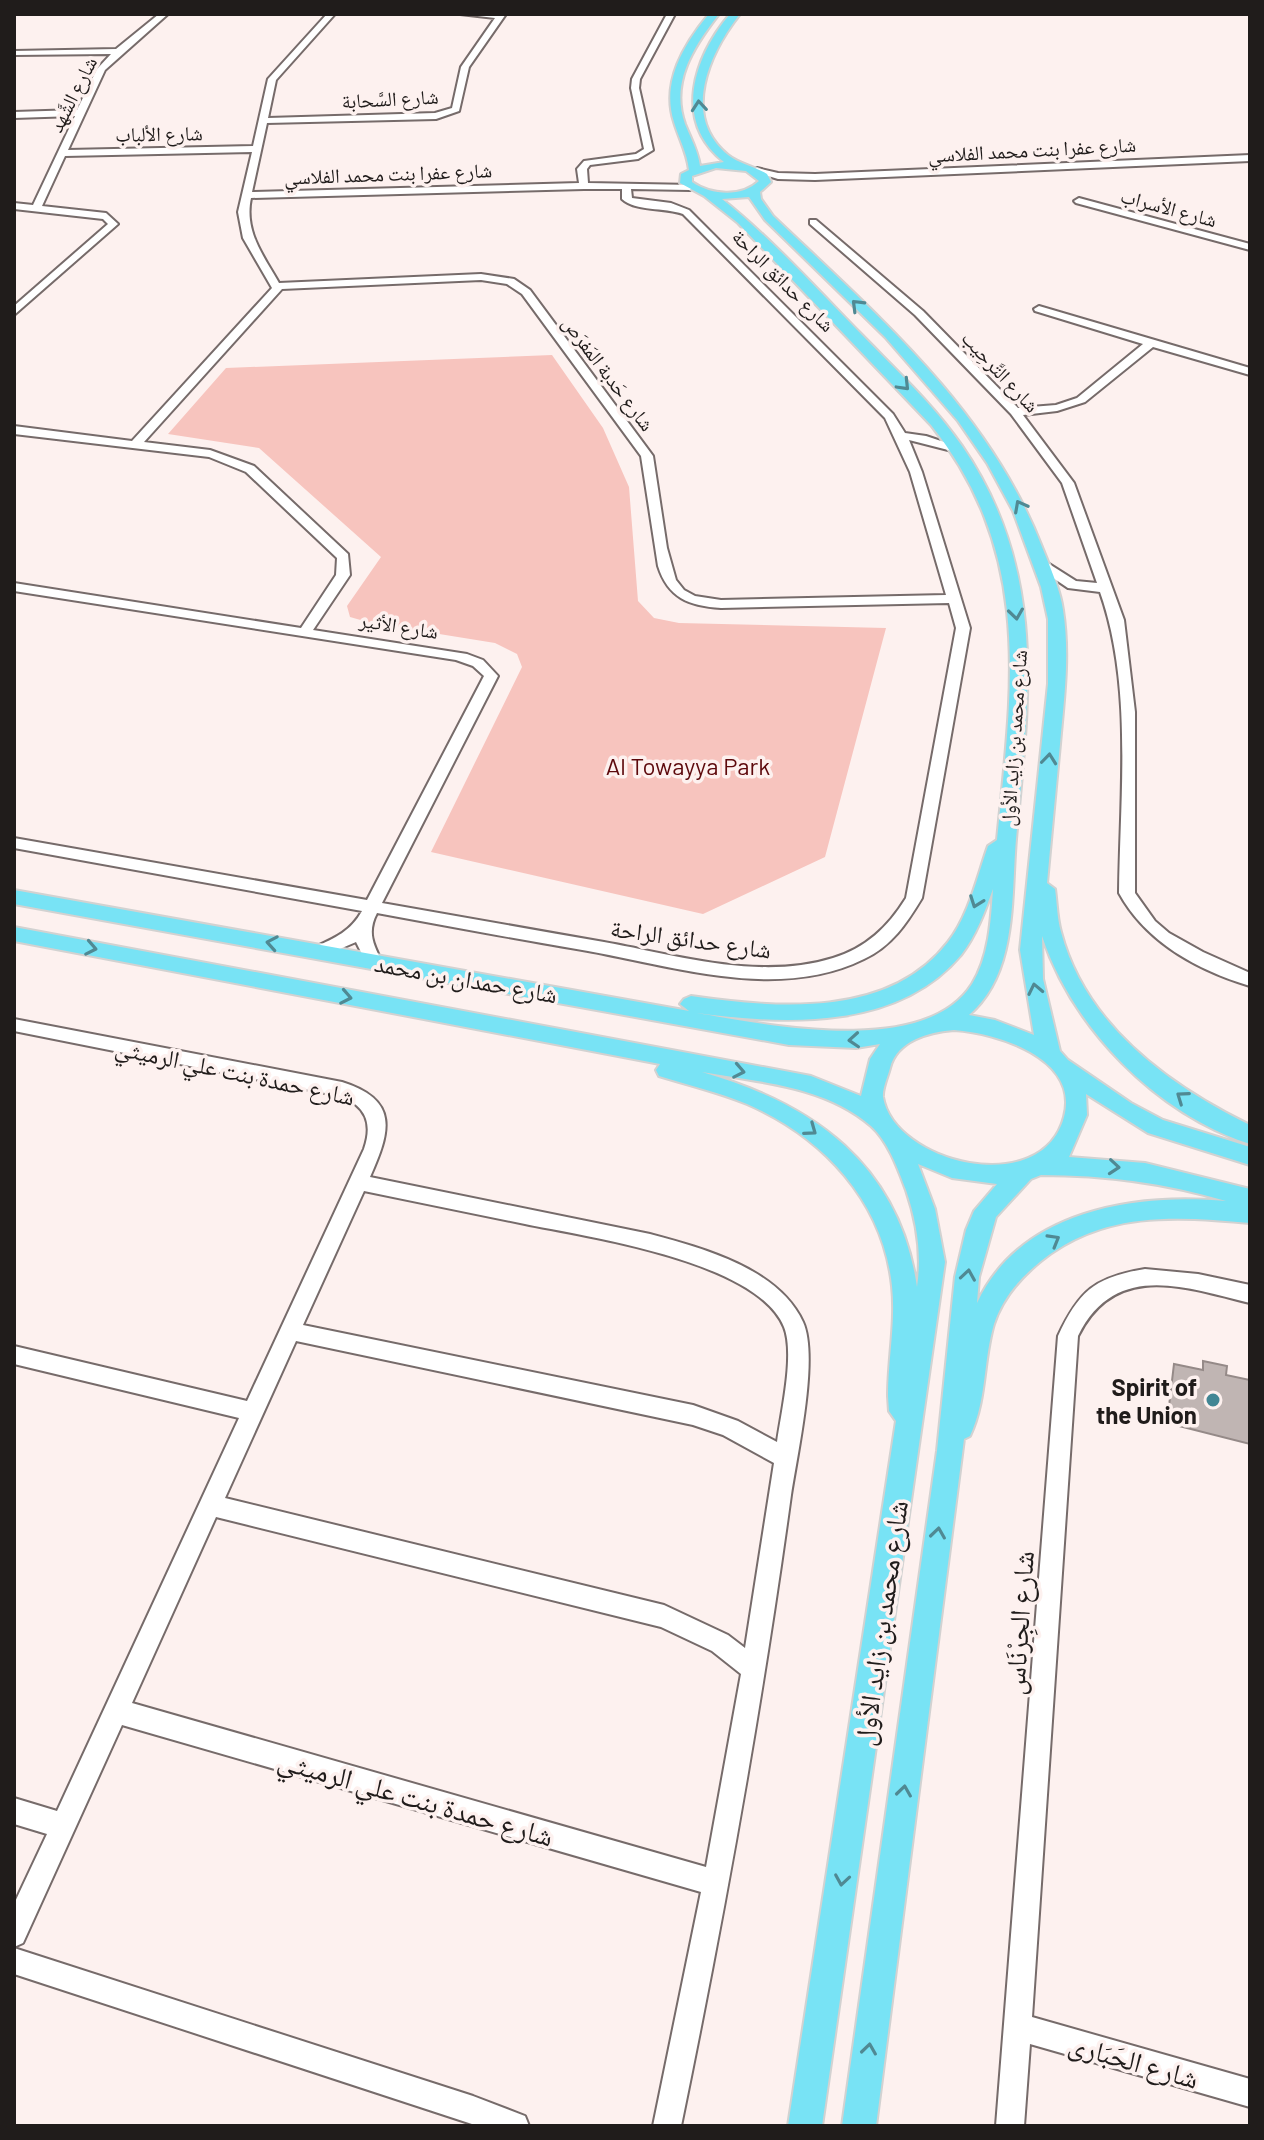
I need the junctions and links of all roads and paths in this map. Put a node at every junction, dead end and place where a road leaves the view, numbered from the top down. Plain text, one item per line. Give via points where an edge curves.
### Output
1 (164, 14) edge
2 (331, 14) edge
3 (464, 14) edge
4 (671, 14) edge
5 (714, 14) edge
6 (735, 14) edge
7 (501, 15) edge
8 (118, 51) junction
9 (14, 53) edge
10 (79, 113) junction
11 (14, 115) edge
12 (262, 121) junction
13 (256, 149) junction
14 (62, 153) junction
15 (1250, 158) edge
16 (739, 166) junction
17 (757, 171) junction
18 (691, 172) junction
19 (815, 177) junction
20 (626, 185) junction
21 (584, 186) junction
22 (690, 187) junction
23 (758, 189) junction
24 (708, 194) junction
25 (247, 195) junction
26 (1079, 201) dead end
27 (14, 206) edge
28 (36, 209) junction
29 (813, 222) dead end
30 (1250, 247) edge
31 (277, 286) junction
32 (16, 309) edge
33 (1039, 309) dead end
34 (1152, 342) junction
35 (1250, 357) edge
36 (1237, 368) junction
37 (1250, 372) edge
38 (1015, 412) junction
39 (934, 417) junction
40 (14, 430) edge
41 (906, 436) junction
42 (135, 445) junction
43 (956, 448) junction
44 (1041, 565) junction
45 (1089, 587) junction
46 (14, 588) edge
47 (1104, 588) junction
48 (956, 599) junction
49 (1055, 607) junction
50 (305, 632) junction
51 (1009, 802) junction
52 (1044, 811) junction
53 (14, 843) edge
54 (14, 897) edge
55 (372, 908) junction
56 (362, 926) junction
57 (14, 934) edge
58 (321, 951) junction
59 (374, 962) junction
60 (1250, 980) edge
61 (554, 993) junction
62 (14, 1025) edge
63 (922, 1028) junction
64 (528, 1030) junction
65 (1053, 1059) junction
66 (884, 1126) junction
67 (1250, 1135) edge
68 (1250, 1156) edge
69 (1030, 1169) junction
70 (358, 1182) junction
71 (1250, 1199) edge
72 (1250, 1213) edge
73 (1250, 1294) edge
74 (290, 1331) junction
75 (14, 1355) edge
76 (253, 1412) junction
77 (908, 1439) junction
78 (950, 1451) junction
79 (785, 1458) junction
80 (210, 1505) junction
81 (754, 1669) junction
82 (116, 1711) junction
83 (14, 1811) edge
84 (64, 1826) junction
85 (716, 1883) junction
86 (14, 1934) edge
87 (14, 1961) edge
88 (1018, 2027) junction
89 (1250, 2093) edge
90 (515, 2126) edge
91 (667, 2126) edge
92 (805, 2126) edge
93 (859, 2126) edge
94 (1010, 2126) edge

1 - 8 street, شارع الشَّهد
2 - 12 street via 277,70
3 - 7 street
4 - 21 street via 636,79 649,150 587,163 582,169
5 - 18 main road via 687,50 677,79 678,120 692,152
16 -> 6 main road via 710,145 698,98 702,66
7 - 12 street, شارع السَّحابة via 463,68 453,112
8 - 9 street
8 - 10 street, شارع الشَّهد via 101,69
10 - 11 street
10 - 14 street, شارع الشَّهد
12 - 13 street
13 - 14 street, شارع الألباب
13 - 25 street
14 - 28 street, شارع الشَّهد
15 - 19 street, شارع عفرا بنت محمد الفلاسي
16 - 17 main road
16 - 18 main road
17 - 19 street, شارع عفرا بنت محمد الفلاسي
17 - 23 main road, شارع محمد بن زايد الأول via 765,182
18 - 20 street, شارع عفرا بنت محمد الفلاسي
18 - 22 main road via 685,178
19 - 23 street, شارع عفرا بنت محمد الفلاسي
20 - 21 street, شارع عفرا بنت محمد الفلاسي
20 - 22 street, شارع عفرا بنت محمد الفلاسي
20 - 41 street, شارع حدائق الراحة via 632,203 686,212
21 - 25 street, شارع عفرا بنت محمد الفلاسي
22 - 24 main road
23 - 24 main road
44 -> 23 main road, شارع محمد بن زايد الأول via 1013,491 959,409 769,218 755,199
24 -> 39 main road, شارع محمد بن زايد الأول via 742,221
25 - 31 street via 243,222
26 - 30 street, شارع الأسراب
27 - 28 street
28 - 32 street via 106,216 113,224
29 - 38 street, شارع التَّرحِيب via 919,313
31 - 42 street
31 - 48 street, شارع حَدبة المَفرَص via 481,277 510,281 526,292 647,456 665,573 674,589 689,598 721,604
33 - 34 street
34 - 36 street
34 - 38 street via 1081,400
35 - 36 street
36 - 37 street
38 - 47 street, شارع التَّرحِيب via 1068,483
39 - 41 street
39 - 43 main road, شارع محمد بن زايد الأول
40 - 42 street
41 - 43 street
41 - 48 street, شارع حدائق الراحة
42 - 50 street via 210,454 243,465 343,557 343,575
43 -> 51 main road, شارع محمد بن زايد الأول via 995,529 1016,605 1020,685
44 - 45 street via 1063,581
44 - 49 main road, شارع محمد بن زايد الأول
45 - 47 street
45 - 49 street
46 - 50 street, شارع الأثير
47 - 60 street, شارع التَّرحِيب via 1117,620 1128,712 1127,893 1140,918 1162,938
48 - 55 street, شارع حدائق الراحة via 962,649 914,898 898,924 860,955 808,972 771,975
52 -> 49 main road, شارع محمد بن زايد الأول via 1057,684
50 - 55 street, شارع الأثير via 471,659 491,676
51 -> 61 main road via 997,848 956,947 912,984 882,998 847,1008 768,1012 634,995
51 - 63 main road, شارع محمد بن زايد الأول via 991,962 969,1004
65 -> 52 main road, شارع محمد بن زايد الأول via 1030,950
67 -> 52 main road via 1201,1110 1117,1046 1070,987 1047,920
53 - 55 street, شارع حدائق الراحة
58 -> 54 main road, شارع حمدان بن محمد
55 - 56 street, شارع الأثير
56 - 58 street, شارع الأثير
56 - 59 street
57 -> 64 main road, شارع حمدان بن محمد
58 - 59 main road, شارع حمدان بن محمد
59 - 61 main road, شارع حمدان بن محمد
63 -> 61 main road, شارع حمدان بن محمد via 856,1040 811,1040
62 - 70 street, شارع حمدة بنت علي الرميثي via 355,1093 373,1107 380,1127
63 - 65 main road via 969,1022 999,1027
63 - 66 main road via 893,1044 876,1067 873,1094
64 -> 66 main road, شارع حمدان بن محمد via 811,1084 855,1103
64 -> 77 main road via 756,1098 806,1126 847,1161 879,1204 900,1258 905,1316 901,1397
65 - 68 main road via 1156,1127
65 - 69 main road via 1072,1087 1076,1115 1067,1141
66 - 69 main road via 925,1160 951,1170 978,1175
66 - 77 main road, شارع محمد بن زايد الأول via 922,1198 933,1262
69 -> 71 main road via 1134,1169
78 -> 69 main road, شارع محمد بن زايد الأول via 967,1277 978,1230 986,1211
70 - 74 street, شارع حمدة بنت علي الرميثي
70 - 79 street via 669,1247 760,1290 784,1309 798,1337
78 -> 72 main road via 967,1413 990,1302 1021,1263 1078,1227 1124,1212 1158,1208
73 - 88 street, شارع الجِرْنَاس via 1171,1277 1140,1276 1101,1289 1074,1317 1068,1336
74 - 76 street, شارع حمدة بنت علي الرميثي
74 - 79 street via 693,1415 739,1432
75 - 76 street
76 - 80 street, شارع حمدة بنت علي الرميثي
77 -> 92 main road, شارع محمد بن زايد الأول
93 -> 78 main road, شارع محمد بن زايد الأول
79 - 81 street
80 - 81 street via 664,1616 720,1643
80 - 82 street, شارع حمدة بنت علي الرميثي
81 - 85 street
82 - 84 street, شارع حمدة بنت علي الرميثي
82 - 85 street, شارع حمدة بنت علي الرميثي
83 - 84 street
84 - 86 street, شارع حمدة بنت علي الرميثي
85 - 91 street
87 - 90 street
88 - 89 street, شارع الحَبَارى
88 - 94 street, شارع الجِرْنَاس

